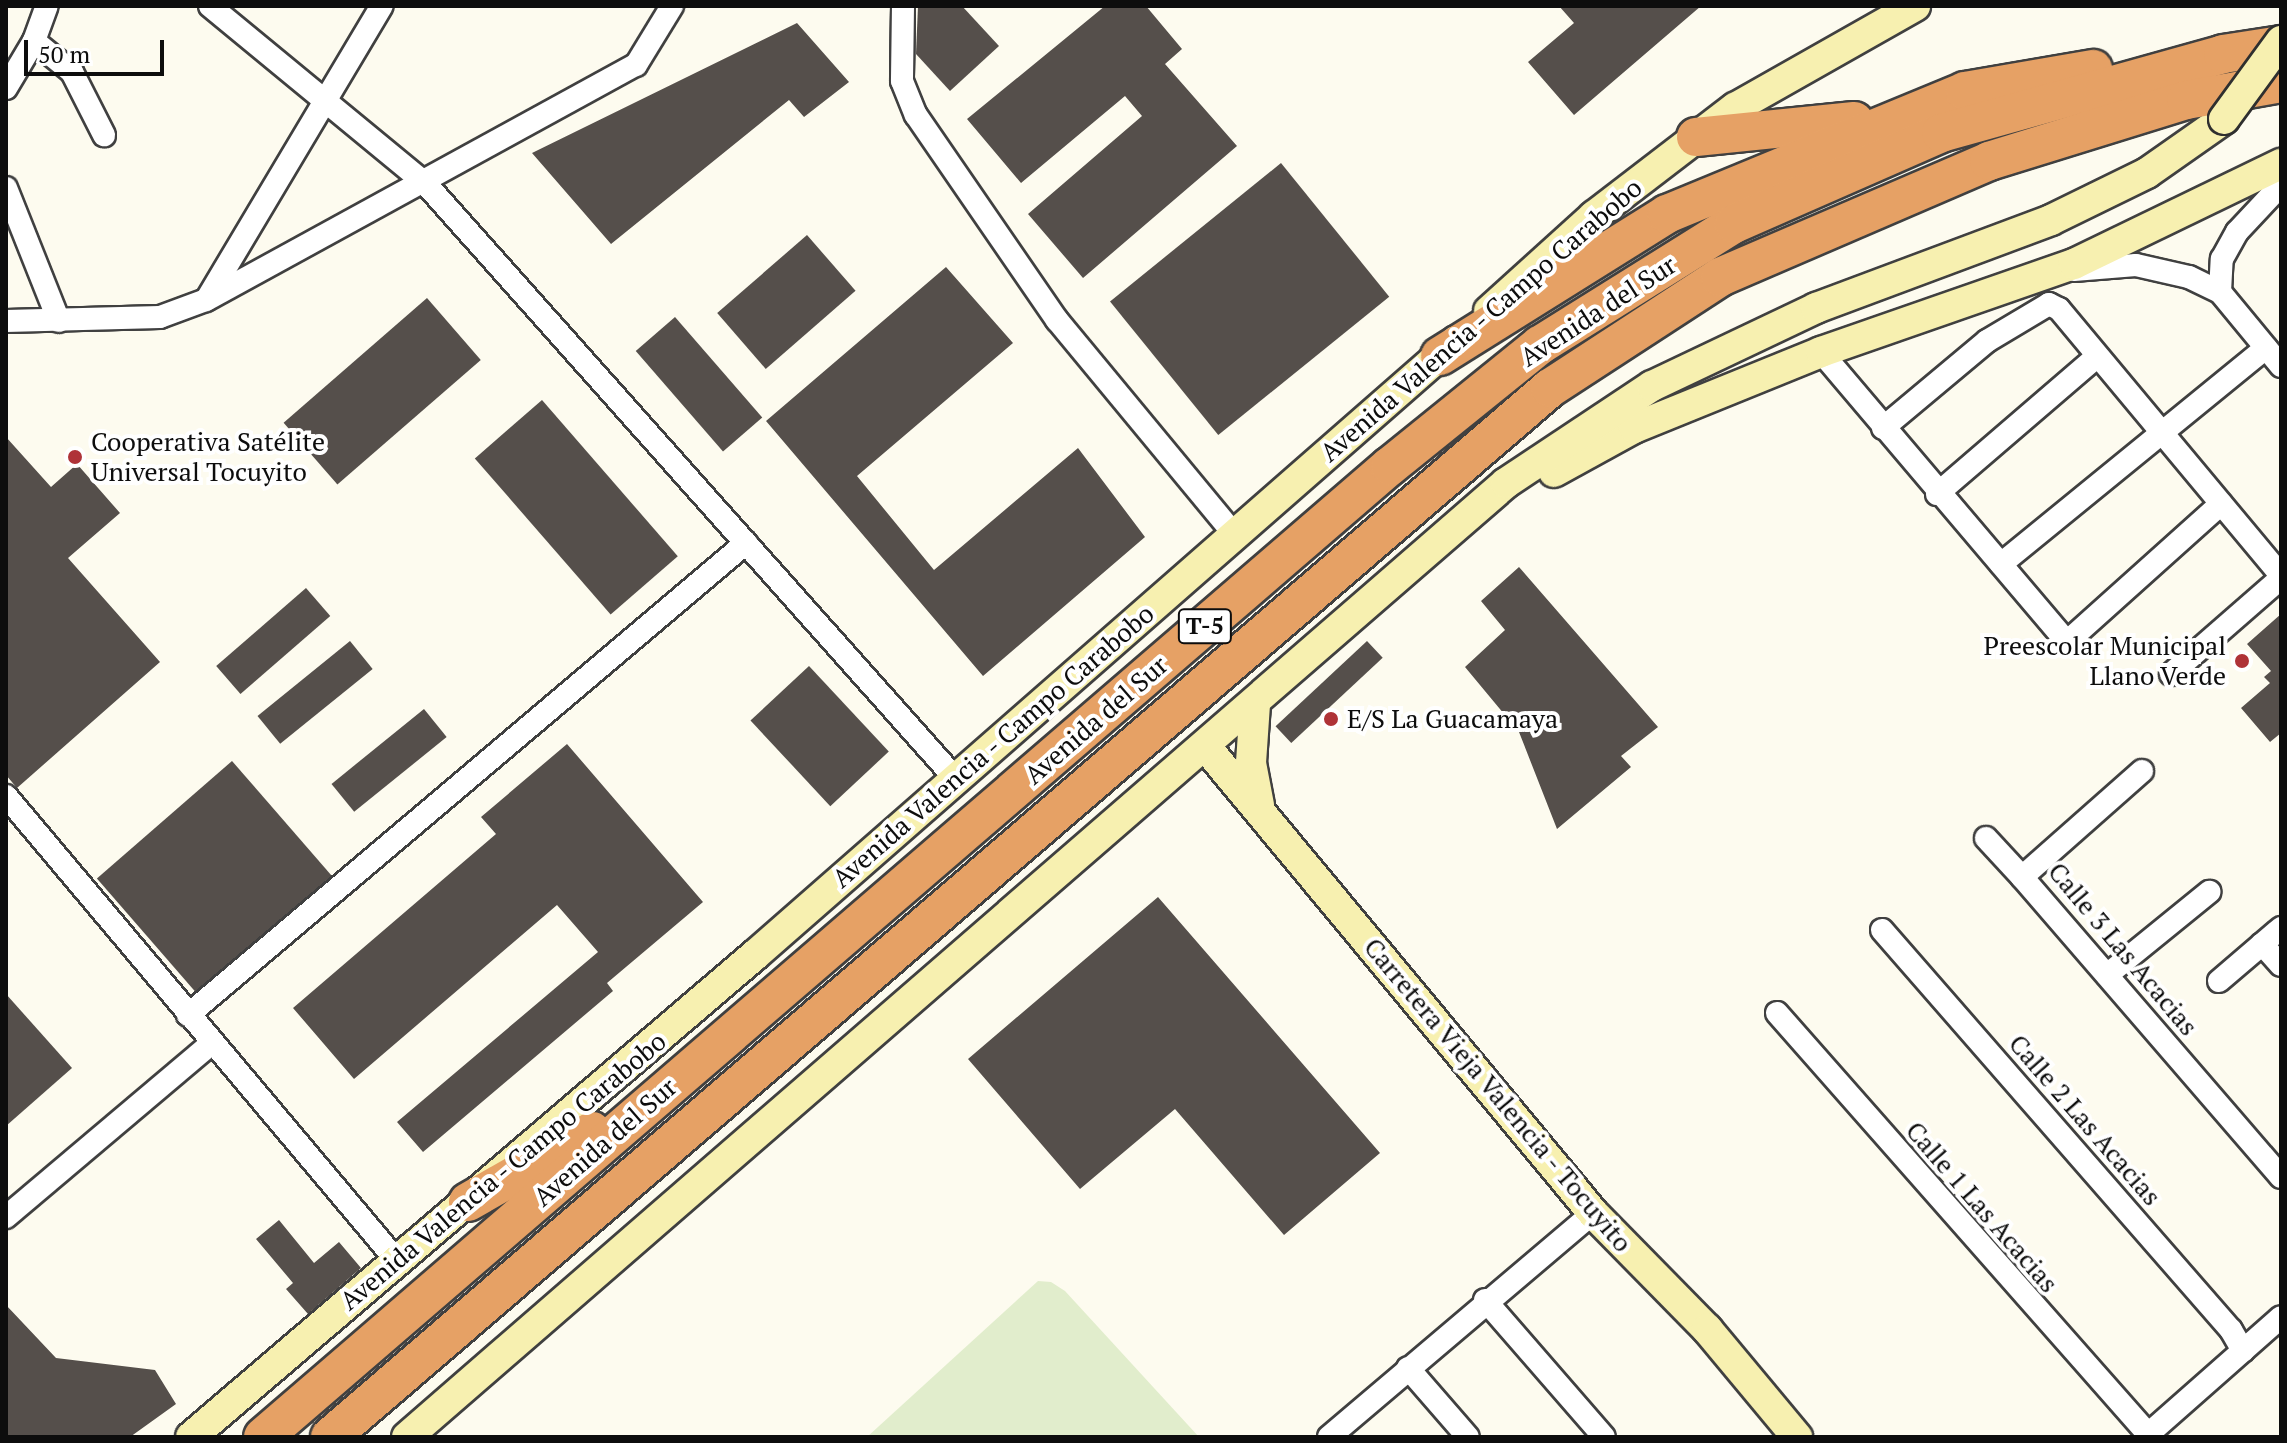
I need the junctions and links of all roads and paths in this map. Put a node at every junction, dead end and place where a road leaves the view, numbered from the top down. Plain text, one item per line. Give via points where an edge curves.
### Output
1 (47, 6) edge
2 (210, 6) edge
3 (382, 6) edge
4 (672, 6) edge
5 (903, 6) edge
6 (1892, 6) edge
7 (1915, 6) edge
8 (34, 41) junction
9 (1844, 43) junction
10 (2281, 43) edge
11 (2223, 54) junction
12 (2281, 83) edge
13 (6, 88) edge
14 (326, 104) junction
15 (1893, 117) junction
16 (104, 135) dead end
17 (1696, 137) junction
18 (2281, 164) edge
19 (425, 183) junction
20 (2281, 185) edge
21 (6, 188) edge
22 (2046, 274) junction
23 (2220, 292) junction
24 (206, 300) junction
25 (6, 321) edge
26 (59, 321) junction
27 (2266, 348) junction
28 (1821, 352) junction
29 (1440, 356) junction
30 (2096, 357) junction
31 (2281, 366) edge
32 (1883, 428) junction
33 (2162, 433) junction
34 (1937, 494) junction
35 (2221, 504) junction
36 (1467, 517) junction
37 (1236, 536) junction
38 (746, 543) junction
39 (2001, 564) junction
40 (2281, 576) edge
41 (2171, 674) dead end
42 (1255, 704) junction
43 (1206, 747) junction
44 (2142, 771) dead end
45 (955, 778) junction
46 (6, 796) edge
47 (1260, 809) junction
48 (1986, 838) dead end
49 (2022, 877) junction
50 (2209, 892) dead end
51 (2281, 928) edge
52 (1882, 930) dead end
53 (2262, 944) junction
54 (2281, 965) edge
55 (2107, 975) junction
56 (2219, 981) dead end
57 (1777, 1013) dead end
58 (188, 1015) junction
59 (211, 1044) junction
60 (671, 1086) junction
61 (2281, 1177) edge
62 (468, 1202) junction
63 (1593, 1213) junction
64 (6, 1217) edge
65 (397, 1261) junction
66 (1485, 1300) junction
67 (2281, 1317) edge
68 (2243, 1351) junction
69 (1408, 1368) junction
70 (1339, 1434) edge
71 (2147, 1436) edge
72 (191, 1437) edge
73 (263, 1437) edge
74 (330, 1437) edge
75 (407, 1437) edge
76 (1468, 1437) edge
77 (1604, 1437) edge
78 (1797, 1437) edge

1 - 8 street
2 - 14 street
3 - 14 street
4 - 19 street via 636,65
5 - 37 street via 902,81 916,115 1057,320
6 - 9 street
7 - 9 street
8 - 13 street
8 - 16 street via 72,72
9 - 17 street, Avenida Valencia - Campo Carabobo / T-5
10 - 11 highway, Avenida del Sur / T-5
10 - 36 street, bridge via 2224,119 2147,173 2051,220 1816,308 1652,386 1506,483
11 - 15 highway via 1965,91
11 - 60 highway, Avenida del Sur / T-5 via 1941,133 1734,224 1540,345 1390,466
12 - 74 highway, Avenida del Sur / T-5 via 2186,100 1989,161 1720,277 1550,388
14 - 19 street
14 - 24 street
15 - 17 highway
15 - 29 highway via 1667,214
17 - 29 street, Avenida Valencia - Campo Carabobo / T-5 via 1594,216
18 - 22 street via 2199,207
19 - 24 street
19 - 38 street
20 - 23 street via 2237,232 2222,259
21 - 26 street
22 - 23 street via 2136,265 2189,277
22 - 28 street
23 - 27 street
24 - 26 street via 160,317
25 - 26 street
27 - 31 street
27 - 33 street
28 - 32 street
28 - 36 street via 1634,428
29 - 37 street, Avenida Valencia - Campo Carabobo / T-5
30 - 32 street via 2059,309 2049,304 1987,341
30 - 33 street
30 - 34 street
32 - 34 street
33 - 35 street
33 - 39 street
34 - 39 street
35 - 39 street via 2067,642
35 - 40 street
36 - 42 street
37 - 45 street, Avenida Valencia - Campo Carabobo / T-5
38 - 45 street
38 - 58 street
40 - 41 street
42 - 43 street
42 - 47 street via 1251,763
43 - 47 street, Carretera Vieja Valencia - Tocuyito
43 - 75 street
44 - 49 street, Calle 3 Las Acacias
45 - 62 street, Avenida Valencia - Campo Carabobo / T-5
46 - 58 street
47 - 63 street, Carretera Vieja Valencia - Tocuyito
48 - 49 street
49 - 55 street, Calle 3 Las Acacias
50 - 55 street
51 - 53 street
52 - 68 street, Calle 2 Las Acacias via 2231,1330
53 - 54 street
53 - 56 street
55 - 61 street, Calle 3 Las Acacias
57 - 71 street, Calle 1 Las Acacias
58 - 59 street
59 - 64 street
59 - 65 street
60 - 62 highway
60 - 73 highway, Avenida del Sur / T-5
62 - 65 street, Avenida Valencia - Campo Carabobo / T-5
63 - 66 street
63 - 78 street, Carretera Vieja Valencia - Tocuyito via 1707,1329
65 - 72 street, Avenida Valencia - Campo Carabobo / T-5
66 - 69 street
66 - 77 street
67 - 68 street
68 - 71 street
69 - 70 street
69 - 76 street

